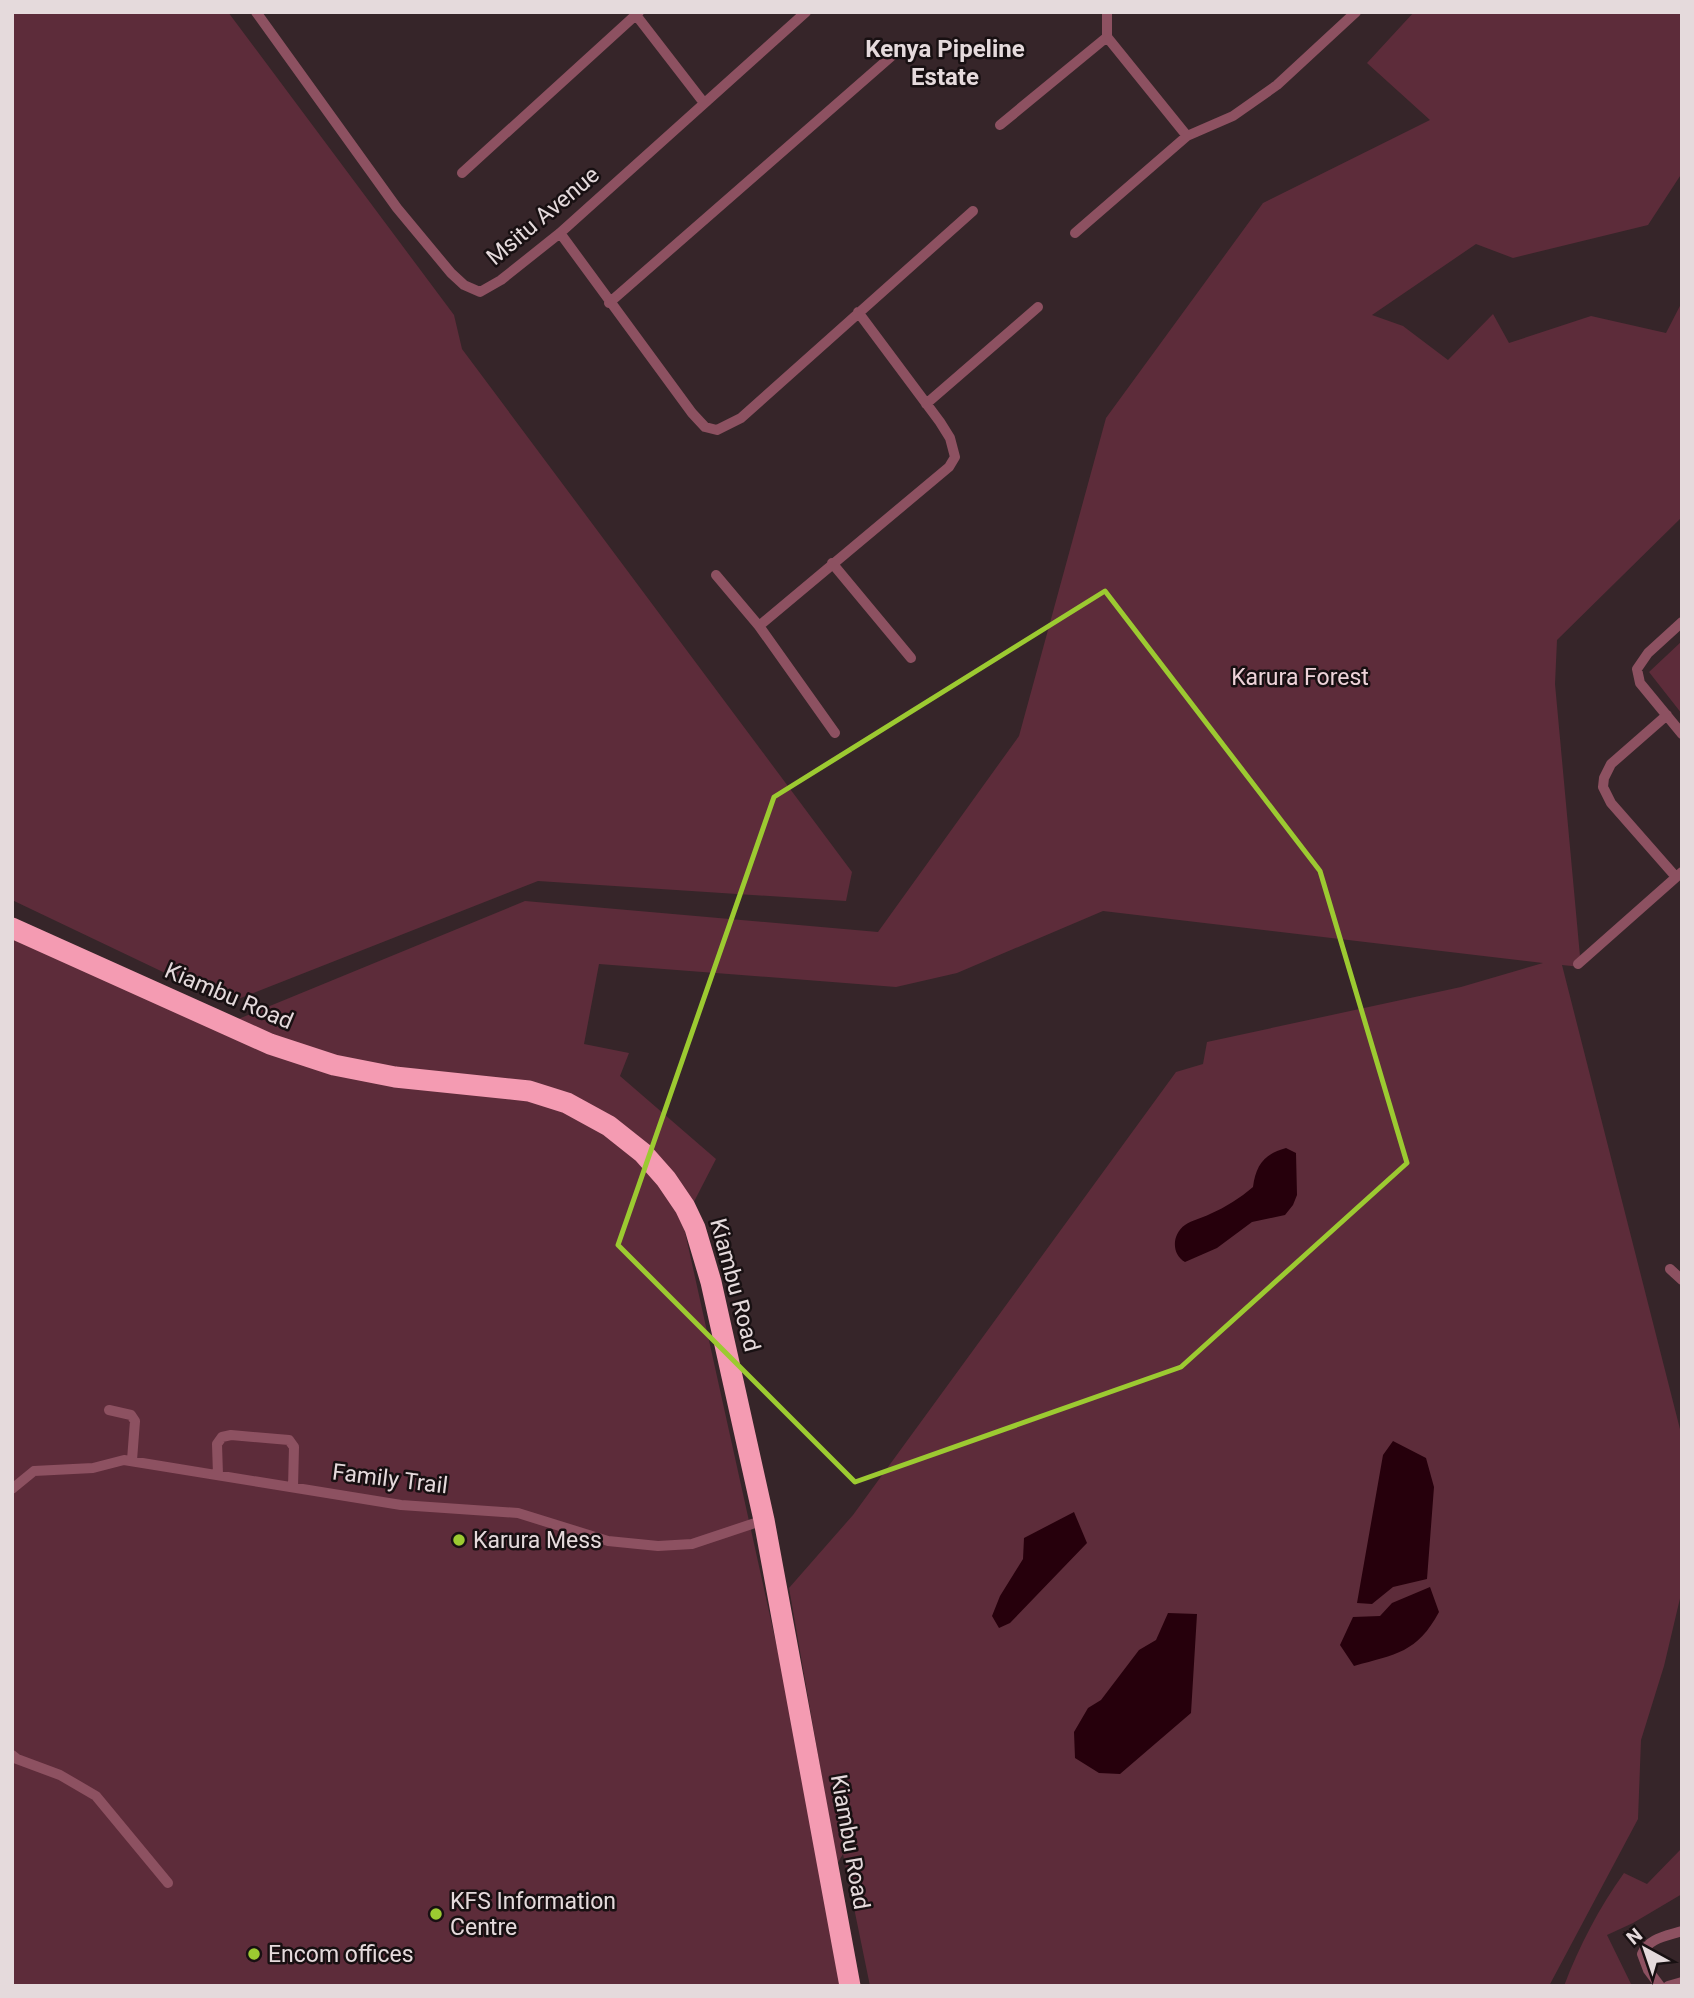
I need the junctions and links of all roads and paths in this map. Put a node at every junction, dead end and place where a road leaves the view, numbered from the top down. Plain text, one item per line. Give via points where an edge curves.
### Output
1 (256, 12) edge
2 (806, 12) edge
3 (1107, 12) edge
4 (1356, 12) edge
5 (638, 13) edge
6 (1107, 37) junction
7 (894, 54) dead end
8 (704, 103) junction
9 (1000, 125) dead end
10 (1187, 136) junction
11 (462, 173) dead end
12 (973, 211) dead end
13 (560, 233) junction
14 (1075, 233) dead end
15 (609, 303) junction
16 (1038, 307) dead end
17 (858, 312) junction
18 (926, 404) junction
19 (832, 563) junction
20 (716, 575) dead end
21 (1682, 622) edge
22 (759, 626) junction
23 (911, 659) dead end
24 (1667, 715) junction
25 (835, 733) dead end
26 (1682, 734) edge
27 (1679, 875) edge
28 (12, 928) edge
29 (1578, 964) dead end
30 (1670, 1269) dead end
31 (1682, 1280) edge
32 (109, 1410) dead end
33 (132, 1461) junction
34 (218, 1475) junction
35 (293, 1487) junction
36 (12, 1489) edge
37 (764, 1520) junction
38 (12, 1755) edge
39 (169, 1884) dead end
40 (1682, 1931) edge
41 (1682, 1982) edge
42 (850, 1986) edge
43 (1660, 1986) edge
44 (1668, 1986) edge

1 - 13 street, Msitu Avenue via 397,208 464,285 485,291
2 - 8 street, Msitu Avenue
3 - 6 street
4 - 10 street via 1277,85 1233,116
5 - 8 street
5 - 11 street
6 - 9 street
6 - 10 street
7 - 15 street
8 - 13 street, Msitu Avenue
10 - 14 street
12 - 17 street
13 - 15 street
15 - 17 street via 692,413 705,427 718,430 741,418
16 - 18 street
17 - 18 street
18 - 19 street via 950,438 955,457 949,467
19 - 22 street
19 - 23 street
20 - 22 street
21 - 24 street via 1637,669 1640,683
22 - 25 street
24 - 26 street
24 - 27 street via 1611,764 1603,787 1611,803
27 - 29 street
28 - 37 highway, Kiambu Road via 270,1044 334,1065 395,1077 529,1091 567,1103 609,1126 643,1153 685,1207 695,1228
30 - 31 street
32 - 33 street via 131,1415 135,1421
33 - 34 street, Family Trail
33 - 36 street, Family Trail via 34,1471
34 - 35 street, Family Trail
34 - 35 street via 217,1444 222,1437 285,1439 294,1447
35 - 37 street, Family Trail via 401,1504 518,1513 608,1541 658,1546 692,1544
37 - 42 highway, Kiambu Road
38 - 39 street via 96,1796
40 - 43 street via 1645,1946 1642,1954 1648,1970
41 - 44 street

